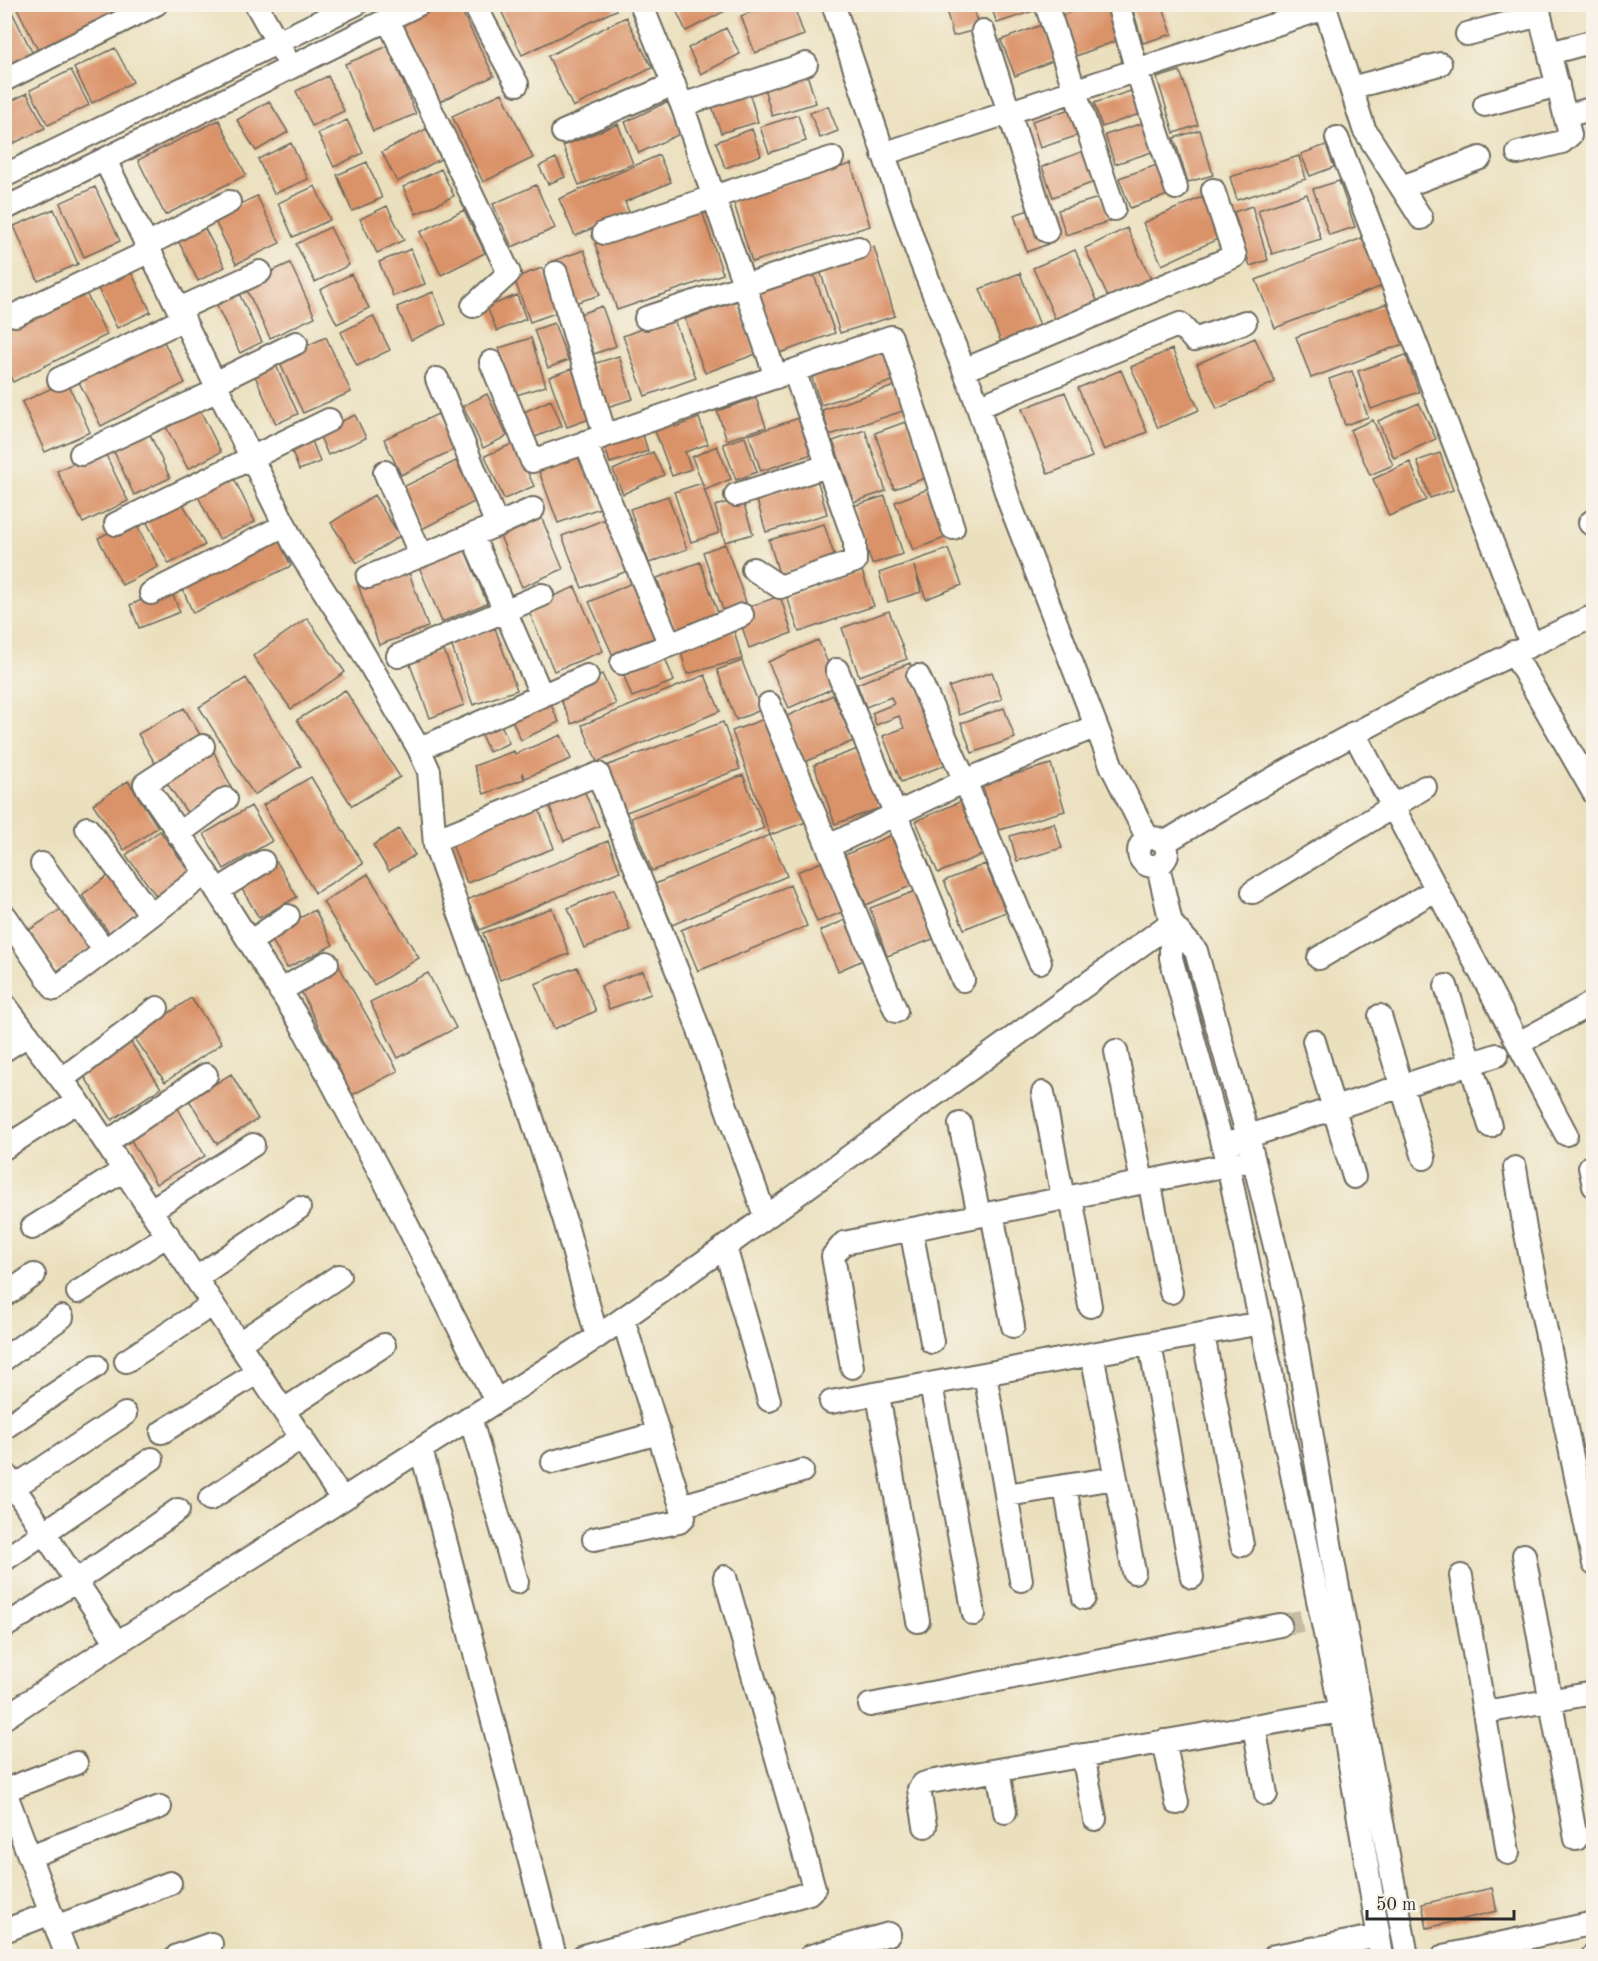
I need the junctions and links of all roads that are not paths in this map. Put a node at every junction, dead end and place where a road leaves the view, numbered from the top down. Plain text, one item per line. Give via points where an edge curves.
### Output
1 (156, 4) edge
2 (256, 4) edge
3 (356, 4) edge
4 (418, 4) edge
5 (474, 4) edge
6 (641, 4) edge
7 (833, 4) edge
8 (1046, 4) edge
9 (1118, 4) edge
10 (1325, 6) edge
11 (1539, 10) edge
12 (388, 20) junction
13 (983, 31) dead end
14 (1467, 34) dead end
15 (1593, 41) edge
16 (278, 43) junction
17 (1550, 53) junction
18 (806, 64) dead end
19 (1440, 64) dead end
20 (291, 68) junction
21 (1137, 71) junction
22 (4, 80) edge
23 (518, 84) dead end
24 (674, 84) junction
25 (1558, 85) junction
26 (1351, 88) junction
27 (1074, 91) junction
28 (682, 105) junction
29 (1485, 105) dead end
30 (1593, 108) edge
31 (1010, 112) junction
32 (1566, 116) junction
33 (563, 132) dead end
34 (1337, 138) dead end
35 (1518, 153) dead end
36 (883, 154) junction
37 (832, 158) dead end
38 (1480, 158) dead end
39 (105, 160) junction
40 (4, 176) edge
41 (1402, 187) junction
42 (1176, 188) dead end
43 (1213, 190) dead end
44 (714, 197) junction
45 (230, 202) dead end
46 (4, 209) edge
47 (1114, 209) dead end
48 (1421, 218) dead end
49 (1047, 231) dead end
50 (604, 233) dead end
51 (148, 248) junction
52 (858, 248) dead end
53 (260, 272) dead end
54 (556, 273) dead end
55 (745, 287) junction
56 (473, 306) dead end
57 (181, 314) junction
58 (15, 315) dead end
59 (646, 318) dead end
60 (1245, 322) dead end
61 (296, 343) dead end
62 (491, 362) dead end
63 (964, 370) junction
64 (785, 374) junction
65 (59, 379) dead end
66 (437, 379) dead end
67 (216, 386) junction
68 (978, 407) junction
69 (329, 420) dead end
70 (595, 439) junction
71 (81, 453) dead end
72 (252, 458) junction
73 (828, 466) junction
74 (385, 472) dead end
75 (736, 495) dead end
76 (533, 509) dead end
77 (116, 524) dead end
78 (285, 525) junction
79 (497, 525) junction
80 (953, 528) dead end
81 (472, 535) junction
82 (421, 556) junction
83 (753, 569) dead end
84 (368, 577) dead end
85 (150, 593) dead end
86 (542, 595) dead end
87 (505, 610) junction
88 (742, 615) dead end
89 (1593, 616) edge
90 (670, 645) junction
91 (1522, 648) junction
92 (398, 656) dead end
93 (622, 663) dead end
94 (837, 670) dead end
95 (587, 676) dead end
96 (918, 676) dead end
97 (542, 696) junction
98 (769, 704) dead end
99 (1096, 726) junction
100 (1354, 733) junction
101 (203, 746) dead end
102 (419, 749) junction
103 (965, 782) junction
104 (1425, 787) dead end
105 (1593, 793) edge
106 (226, 799) dead end
107 (1394, 807) junction
108 (895, 815) junction
109 (87, 828) dead end
110 (178, 834) junction
111 (435, 840) junction
112 (1156, 841) junction
113 (829, 846) junction
114 (263, 862) dead end
115 (42, 864) dead end
116 (211, 882) junction
117 (1437, 889) junction
118 (1252, 892) dead end
119 (151, 915) junction
120 (288, 916) dead end
121 (6, 917) edge
122 (1171, 923) junction
123 (250, 942) junction
124 (105, 951) junction
125 (1318, 957) dead end
126 (1040, 962) dead end
127 (327, 963) dead end
128 (963, 980) dead end
129 (1446, 986) dead end
130 (280, 991) junction
131 (1593, 1002) edge
132 (4, 1004) edge
133 (157, 1008) dead end
134 (896, 1011) dead end
135 (1380, 1016) dead end
136 (28, 1035) junction
137 (1314, 1041) dead end
138 (1519, 1043) junction
139 (4, 1050) edge
140 (1116, 1051) dead end
141 (1497, 1055) dead end
142 (1469, 1064) junction
143 (206, 1075) dead end
144 (62, 1079) junction
145 (1402, 1086) junction
146 (1043, 1093) dead end
147 (78, 1101) junction
148 (1335, 1108) junction
149 (960, 1124) dead end
150 (1490, 1126) dead end
151 (1566, 1134) dead end
152 (1248, 1137) junction
153 (106, 1143) junction
154 (253, 1145) dead end
155 (4, 1148) edge
156 (1226, 1155) junction
157 (1424, 1158) dead end
158 (1254, 1160) junction
159 (1515, 1168) dead end
160 (124, 1170) junction
161 (1354, 1177) dead end
162 (1146, 1181) junction
163 (1067, 1197) junction
164 (298, 1208) dead end
165 (151, 1210) junction
166 (986, 1214) junction
167 (765, 1216) junction
168 (32, 1228) dead end
169 (911, 1229) junction
170 (168, 1235) junction
171 (725, 1247) junction
172 (34, 1275) dead end
173 (339, 1276) dead end
174 (196, 1278) junction
175 (78, 1292) dead end
176 (1171, 1292) dead end
177 (4, 1296) edge
178 (213, 1304) junction
179 (1090, 1306) dead end
180 (62, 1317) dead end
181 (623, 1319) junction
182 (1261, 1323) junction
183 (1013, 1326) dead end
184 (1203, 1334) junction
185 (597, 1337) junction
186 (932, 1342) dead end
187 (239, 1343) junction
188 (1150, 1344) junction
189 (384, 1345) dead end
190 (1092, 1354) junction
191 (4, 1359) edge
192 (126, 1361) dead end
193 (96, 1366) dead end
194 (852, 1367) dead end
195 (258, 1372) junction
196 (985, 1374) junction
197 (931, 1385) junction
198 (878, 1395) junction
199 (769, 1400) dead end
200 (496, 1401) junction
201 (831, 1402) dead end
202 (284, 1410) junction
203 (125, 1414) dead end
204 (470, 1417) junction
205 (4, 1428) edge
206 (162, 1432) dead end
207 (658, 1433) junction
208 (302, 1437) junction
209 (421, 1449) junction
210 (152, 1458) dead end
211 (553, 1462) dead end
212 (802, 1471) dead end
213 (1116, 1478) junction
214 (8, 1479) edge
215 (1065, 1486) junction
216 (1006, 1495) junction
217 (210, 1499) dead end
218 (342, 1499) junction
219 (681, 1506) junction
220 (178, 1510) dead end
221 (45, 1533) junction
222 (1591, 1538) edge
223 (594, 1539) dead end
224 (1242, 1545) dead end
225 (1524, 1555) dead end
226 (4, 1560) edge
227 (1593, 1564) edge
228 (1134, 1572) dead end
229 (725, 1576) dead end
230 (1461, 1576) dead end
231 (1192, 1577) dead end
232 (1021, 1580) dead end
233 (76, 1581) junction
234 (517, 1582) dead end
235 (1084, 1598) dead end
236 (974, 1614) dead end
237 (1324, 1616) junction
238 (918, 1621) dead end
239 (1280, 1625) tunnel mouth
240 (4, 1626) edge
241 (117, 1643) junction
242 (1593, 1693) edge
243 (1550, 1700) junction
244 (870, 1705) dead end
245 (1341, 1711) junction
246 (1485, 1712) junction
247 (4, 1718) edge
248 (1254, 1726) junction
249 (1164, 1741) junction
250 (1083, 1755) junction
251 (76, 1762) dead end
252 (998, 1770) junction
253 (5, 1789) edge
254 (1266, 1794) dead end
255 (1177, 1803) dead end
256 (160, 1807) dead end
257 (1005, 1812) dead end
258 (1095, 1819) dead end
259 (925, 1826) dead end
260 (1576, 1839) dead end
261 (19, 1846) edge
262 (1508, 1853) dead end
263 (170, 1883) dead end
264 (53, 1920) junction
265 (1593, 1923) edge
266 (4, 1931) edge
267 (890, 1934) dead end
268 (211, 1944) dead end
269 (1381, 1946) edge
270 (67, 1956) edge
271 (177, 1956) edge
272 (555, 1956) edge
273 (583, 1956) edge
274 (811, 1956) edge
275 (1275, 1956) edge
276 (1407, 1956) edge
277 (1444, 1956) edge

1 - 22 street
2 - 16 street
3 - 16 street
4 - 12 street
5 - 23 street
6 - 24 street
7 - 36 street
8 - 27 street
9 - 21 street
10 - 21 street
10 - 26 street
11 - 14 street
11 - 17 street
12 - 20 street
12 - 56 street via 509,273
13 - 31 street
15 - 17 street
16 - 20 street
16 - 40 street
17 - 25 street
18 - 28 street
19 - 26 street
20 - 39 street
21 - 27 street
21 - 42 street
24 - 28 street
24 - 33 street
25 - 29 street
25 - 32 street
26 - 41 street via 1364,129
27 - 31 street
27 - 47 street
28 - 44 street
30 - 32 street
31 - 36 street
31 - 49 street
32 - 35 street via 1570,135 1562,142
34 - 91 street
36 - 63 street
37 - 44 street
38 - 41 street
39 - 46 street
39 - 51 street
41 - 48 street
43 - 63 street via 1235,256
44 - 50 street
44 - 55 street
45 - 51 street
51 - 57 street
51 - 58 street
52 - 55 street
53 - 57 street
54 - 70 street
55 - 59 street
55 - 64 street
57 - 65 street
57 - 67 street
60 - 68 street via 1194,340 1180,324
61 - 67 street
62 - 70 street via 532,461
63 - 68 street
64 - 70 street
64 - 73 street
64 - 80 street via 891,337
66 - 79 street
67 - 71 street
67 - 72 street
68 - 99 street via 1010,504
69 - 72 street
70 - 90 street
72 - 77 street
72 - 78 street
73 - 75 street
73 - 83 street via 855,542 855,561 780,587
74 - 82 street
76 - 79 street
78 - 85 street
78 - 102 street
79 - 81 street
81 - 82 street
81 - 87 street
82 - 84 street
86 - 87 street
87 - 92 street
87 - 97 street
88 - 90 street
89 - 91 street
90 - 93 street
91 - 100 street
91 - 105 street
94 - 108 street
95 - 97 street
96 - 103 street
97 - 102 street
98 - 113 street
99 - 103 street
99 - 112 street via 1112,767
100 - 107 street
100 - 112 street
101 - 110 street via 145,784
102 - 111 street via 429,771
103 - 108 street
103 - 126 street
104 - 107 street
106 - 110 street
107 - 117 street
107 - 118 street
108 - 113 street
108 - 128 street
109 - 119 street
110 - 116 street
111 - 167 street via 598,774 684,988
111 - 185 street via 527,1101
112 - 122 street via 1167,847 1167,858 1158,866
113 - 134 street
114 - 116 street
115 - 124 street
116 - 119 street
116 - 123 street
117 - 125 street
117 - 138 street
119 - 124 street
120 - 123 street
121 - 124 street via 55,989
122 - 152 street via 1196,951
122 - 156 street via 1171,958
122 - 167 street
123 - 130 street
127 - 130 street
129 - 142 street
130 - 200 street via 391,1193
131 - 138 street
132 - 136 street
133 - 144 street
135 - 145 street
136 - 139 street
136 - 144 street
137 - 148 street
138 - 151 street
140 - 162 street
141 - 142 street
142 - 145 street
142 - 150 street
143 - 153 street
144 - 147 street
145 - 148 street
145 - 157 street
146 - 163 street
147 - 153 street
147 - 155 street
148 - 152 street
148 - 161 street
149 - 166 street
152 - 156 street
152 - 158 street
153 - 160 street
154 - 165 street
156 - 158 street
156 - 162 street
156 - 182 street
158 - 237 street via 1290,1307
159 - 222 street
160 - 165 street
160 - 168 street
162 - 163 street
162 - 176 street
163 - 166 street
163 - 179 street
164 - 174 street
165 - 170 street
166 - 169 street
166 - 183 street
167 - 171 street
169 - 186 street
169 - 194 street via 844,1243 833,1256
170 - 174 street
170 - 175 street
171 - 181 street
171 - 199 street
172 - 177 street
173 - 187 street
174 - 178 street
178 - 187 street
178 - 192 street
180 - 191 street
181 - 185 street
181 - 207 street
182 - 184 street
182 - 237 street
184 - 188 street
184 - 224 street
185 - 200 street
187 - 195 street
188 - 190 street
188 - 231 street
189 - 202 street
190 - 196 street
190 - 213 street
193 - 205 street
195 - 202 street
195 - 206 street
196 - 197 street
196 - 216 street
197 - 198 street
197 - 236 street
198 - 201 street
198 - 238 street
200 - 204 street
202 - 208 street
203 - 214 street
204 - 209 street
204 - 234 street
207 - 211 street
207 - 219 street
208 - 217 street
208 - 218 street
209 - 218 street
209 - 272 street
210 - 221 street
212 - 219 street
213 - 215 street
213 - 228 street
214 - 221 street
215 - 216 street
215 - 235 street
216 - 232 street
218 - 241 street
219 - 223 street via 684,1517 679,1522
220 - 233 street
221 - 226 street
221 - 233 street
222 - 227 street
225 - 243 street
229 - 273 street via 814,1888 789,1899
230 - 246 street
233 - 240 street
233 - 241 street
237 - 245 street
237 - 276 street
239 - 244 street
241 - 247 street
242 - 243 street
243 - 246 street
243 - 260 street
245 - 248 street
245 - 269 street
246 - 262 street
248 - 249 street
248 - 254 street
249 - 250 street
249 - 255 street
250 - 252 street
250 - 258 street
251 - 253 street
252 - 257 street
252 - 259 street via 922,1784 919,1789
253 - 261 street
256 - 261 street
261 - 264 street
263 - 264 street
264 - 266 street
264 - 270 street
265 - 277 street
267 - 274 street
268 - 271 street
269 - 275 street

